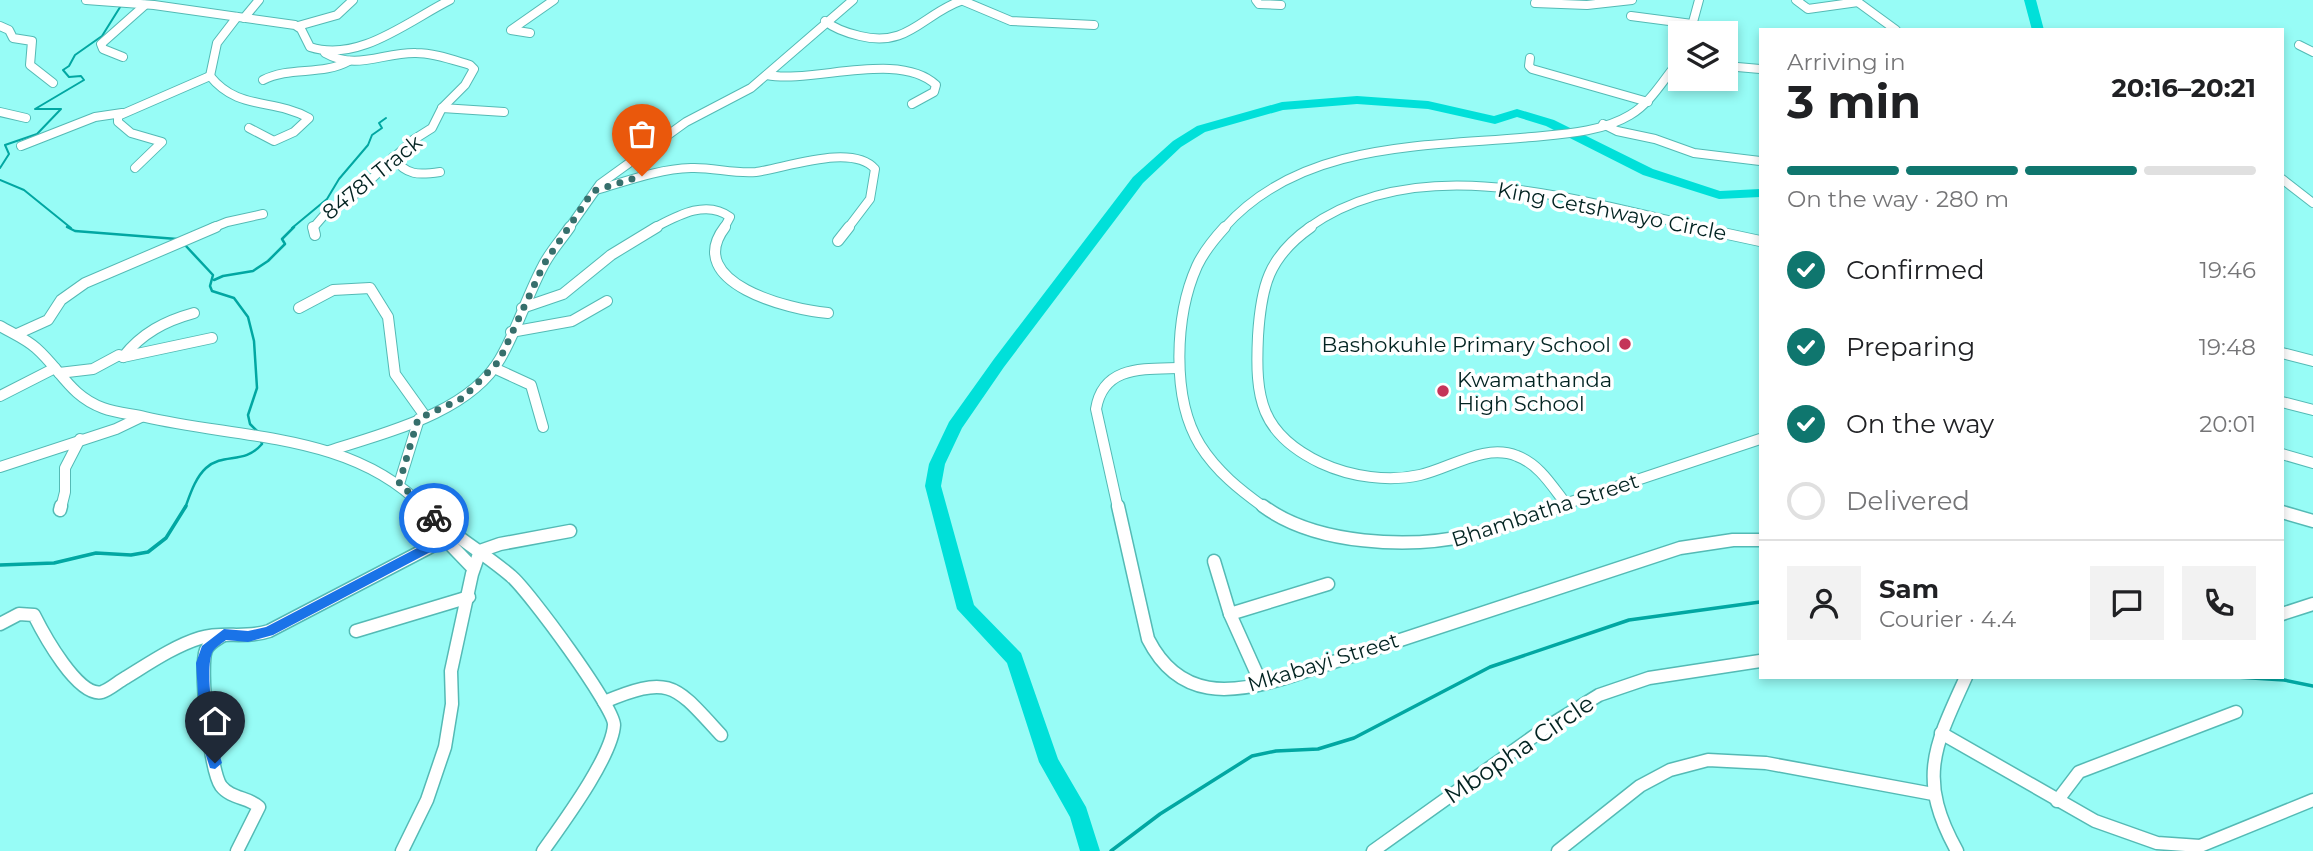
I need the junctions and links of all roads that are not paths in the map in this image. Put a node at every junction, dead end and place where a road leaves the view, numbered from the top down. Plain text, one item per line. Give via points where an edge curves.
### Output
1 (86, 0) edge
2 (258, 0) edge
3 (353, 0) edge
4 (450, 0) edge
5 (554, 0) edge
6 (853, 0) edge
7 (962, 0) edge
8 (1256, 0) edge
9 (1632, 0) edge
10 (1699, 0) edge
11 (1796, 0) edge
12 (1856, 1) edge
13 (1535, 3) dead end
14 (145, 5) junction
15 (1281, 5) dead end
16 (1631, 16) dead end
17 (240, 17) junction
18 (825, 21) junction
19 (1693, 21) edge
20 (1668, 22) edge
21 (1094, 25) dead end
22 (0, 26) edge
23 (298, 26) junction
24 (1893, 28) edge
25 (10, 33) junction
26 (530, 33) dead end
27 (0, 39) edge
28 (2299, 45) dead end
29 (2313, 52) edge
30 (325, 53) junction
31 (123, 57) dead end
32 (1530, 58) dead end
33 (349, 61) junction
34 (1738, 67) edge
35 (1759, 70) edge
36 (767, 75) junction
37 (210, 76) junction
38 (1668, 76) edge
39 (263, 79) dead end
40 (52, 83) dead end
41 (1648, 102) junction
42 (912, 104) dead end
43 (442, 108) junction
44 (0, 112) edge
45 (504, 112) dead end
46 (122, 113) junction
47 (26, 118) dead end
48 (1606, 124) junction
49 (250, 128) dead end
50 (21, 146) dead end
51 (393, 157) junction
52 (1759, 161) edge
53 (135, 168) dead end
54 (440, 172) dead end
55 (2284, 180) edge
56 (593, 191) junction
57 (2313, 202) edge
58 (262, 214) dead end
59 (315, 235) dead end
60 (838, 241) dead end
61 (1759, 241) edge
62 (607, 300) dead end
63 (299, 307) dead end
64 (522, 308) junction
65 (194, 313) dead end
66 (828, 313) dead end
67 (0, 326) edge
68 (511, 332) junction
69 (17, 334) junction
70 (212, 338) dead end
71 (2284, 354) edge
72 (123, 357) junction
73 (2313, 361) edge
74 (494, 368) junction
75 (1178, 368) junction
76 (57, 370) junction
77 (0, 396) edge
78 (2284, 403) edge
79 (2313, 410) edge
80 (141, 417) junction
81 (422, 418) junction
82 (543, 427) dead end
83 (80, 439) junction
84 (1759, 439) edge
85 (329, 451) junction
86 (2284, 455) edge
87 (2313, 463) edge
88 (0, 467) edge
89 (399, 484) junction
90 (1566, 504) junction
91 (60, 510) dead end
92 (2284, 513) edge
93 (2313, 521) edge
94 (570, 531) dead end
95 (449, 537) junction
96 (1759, 541) edge
97 (480, 551) junction
98 (1214, 561) dead end
99 (472, 567) junction
100 (1328, 584) dead end
101 (469, 597) junction
102 (2313, 604) edge
103 (2284, 613) edge
104 (1230, 614) junction
105 (0, 624) edge
106 (356, 631) dead end
107 (224, 635) junction
108 (1759, 661) edge
109 (1965, 679) edge
110 (1261, 682) junction
111 (604, 702) junction
112 (2236, 712) dead end
113 (1941, 733) junction
114 (721, 735) dead end
115 (1933, 794) junction
116 (2313, 800) edge
117 (2057, 801) junction
118 (547, 849) edge
119 (237, 851) edge
120 (402, 851) edge
121 (1373, 851) edge
122 (1558, 851) edge
123 (1957, 851) edge

1 - 14 street
2 - 17 street
3 - 23 street via 337,16
4 - 30 street via 353,50
5 - 26 street via 511,30
6 - 18 street
7 - 18 street via 939,8 910,34 888,40 844,31
7 - 21 street via 1012,21
8 - 15 street
9 - 13 street via 1587,5
10 - 19 street
11 - 12 street via 1808,9
12 - 24 street
14 - 17 street
14 - 31 street via 101,44
16 - 20 street
17 - 23 street
17 - 37 street via 217,43
18 - 36 street
22 - 25 street
23 - 30 street via 307,44
25 - 27 street
25 - 40 street via 13,38 34,42 30,65
28 - 29 street
30 - 33 street
32 - 41 street via 1531,68
33 - 39 street
33 - 43 street, 84781 Track via 414,53 472,66 473,73
34 - 35 street
36 - 42 street via 911,72 931,78 934,92
36 - 56 street via 666,135
37 - 46 street
37 - 49 street via 233,99 309,118 274,141
38 - 41 street
41 - 48 street, Bhambatha Street via 1625,118
43 - 45 street
43 - 51 street, 84781 Track via 429,131
44 - 47 street
46 - 50 street via 94,117
46 - 53 street via 117,120 131,133 162,142
48 - 52 street via 1694,153
48 - 75 street, Bhambatha Street via 1580,131 1343,157 1264,193 1222,228 1195,269 1186,292
51 - 54 street via 401,170 410,174
51 - 59 street, 84781 Track via 351,198 320,218 313,227
55 - 57 street
56 - 60 street via 680,169 752,172 819,159 863,159 875,169 872,196
56 - 64 street via 555,245
58 - 69 street via 227,222 85,284 61,300 48,320
61 - 90 street, King Cetshwayo Circle via 1523,190 1438,185 1347,205 1305,230 1279,257 1259,302 1257,386 1266,414 1289,442 1332,468 1388,478 1509,454 1533,465
62 - 68 street via 572,321
63 - 81 street via 333,290 370,288 387,317 395,374
64 - 66 street via 563,295 606,259 674,218 716,208 730,217 713,250 725,272 758,299
64 - 68 street
65 - 72 street via 152,328 134,341
67 - 69 street
68 - 74 street
69 - 76 street
70 - 72 street
71 - 73 street
72 - 76 street via 93,369
74 - 81 street via 463,398
74 - 82 street via 531,385
75 - 90 street, Bhambatha Street via 1193,433 1215,468 1249,499 1299,526 1366,542 1424,545 1473,535
75 - 110 street, Mkabayi Street via 1122,373 1102,387 1096,401 1144,625 1160,661 1181,678 1220,689
76 - 77 street
76 - 80 street via 72,390 93,404
78 - 79 street
80 - 83 street
80 - 85 street
81 - 85 street
81 - 89 street
83 - 88 street
83 - 91 street via 65,468
84 - 90 street, Bhambatha Street
85 - 89 street
86 - 87 street
89 - 95 street
92 - 93 street
94 - 97 street
95 - 97 street
95 - 99 street
95 - 107 street via 269,631 248,637
96 - 110 street, Mkabayi Street via 1687,545
97 - 99 street
97 - 111 street via 514,578
98 - 104 street
99 - 101 street
100 - 104 street
101 - 106 street
101 - 120 street via 453,657 453,707 441,766
102 - 103 street
104 - 110 street
105 - 107 street via 19,614 33,615 52,650 88,690 97,693 184,644
107 - 119 street via 208,646 202,663 208,740 225,791 259,807
108 - 121 street, Mbopha Circle via 1649,678 1600,695 1555,721
109 - 113 street
111 - 114 street via 633,690 667,685 687,698
111 - 118 street via 614,725 608,744
112 - 117 street via 2079,772
113 - 115 street via 1932,761
113 - 117 street
115 - 122 street via 1757,762 1699,761 1646,783
115 - 123 street
116 - 117 street via 2200,846 2181,849 2120,835

